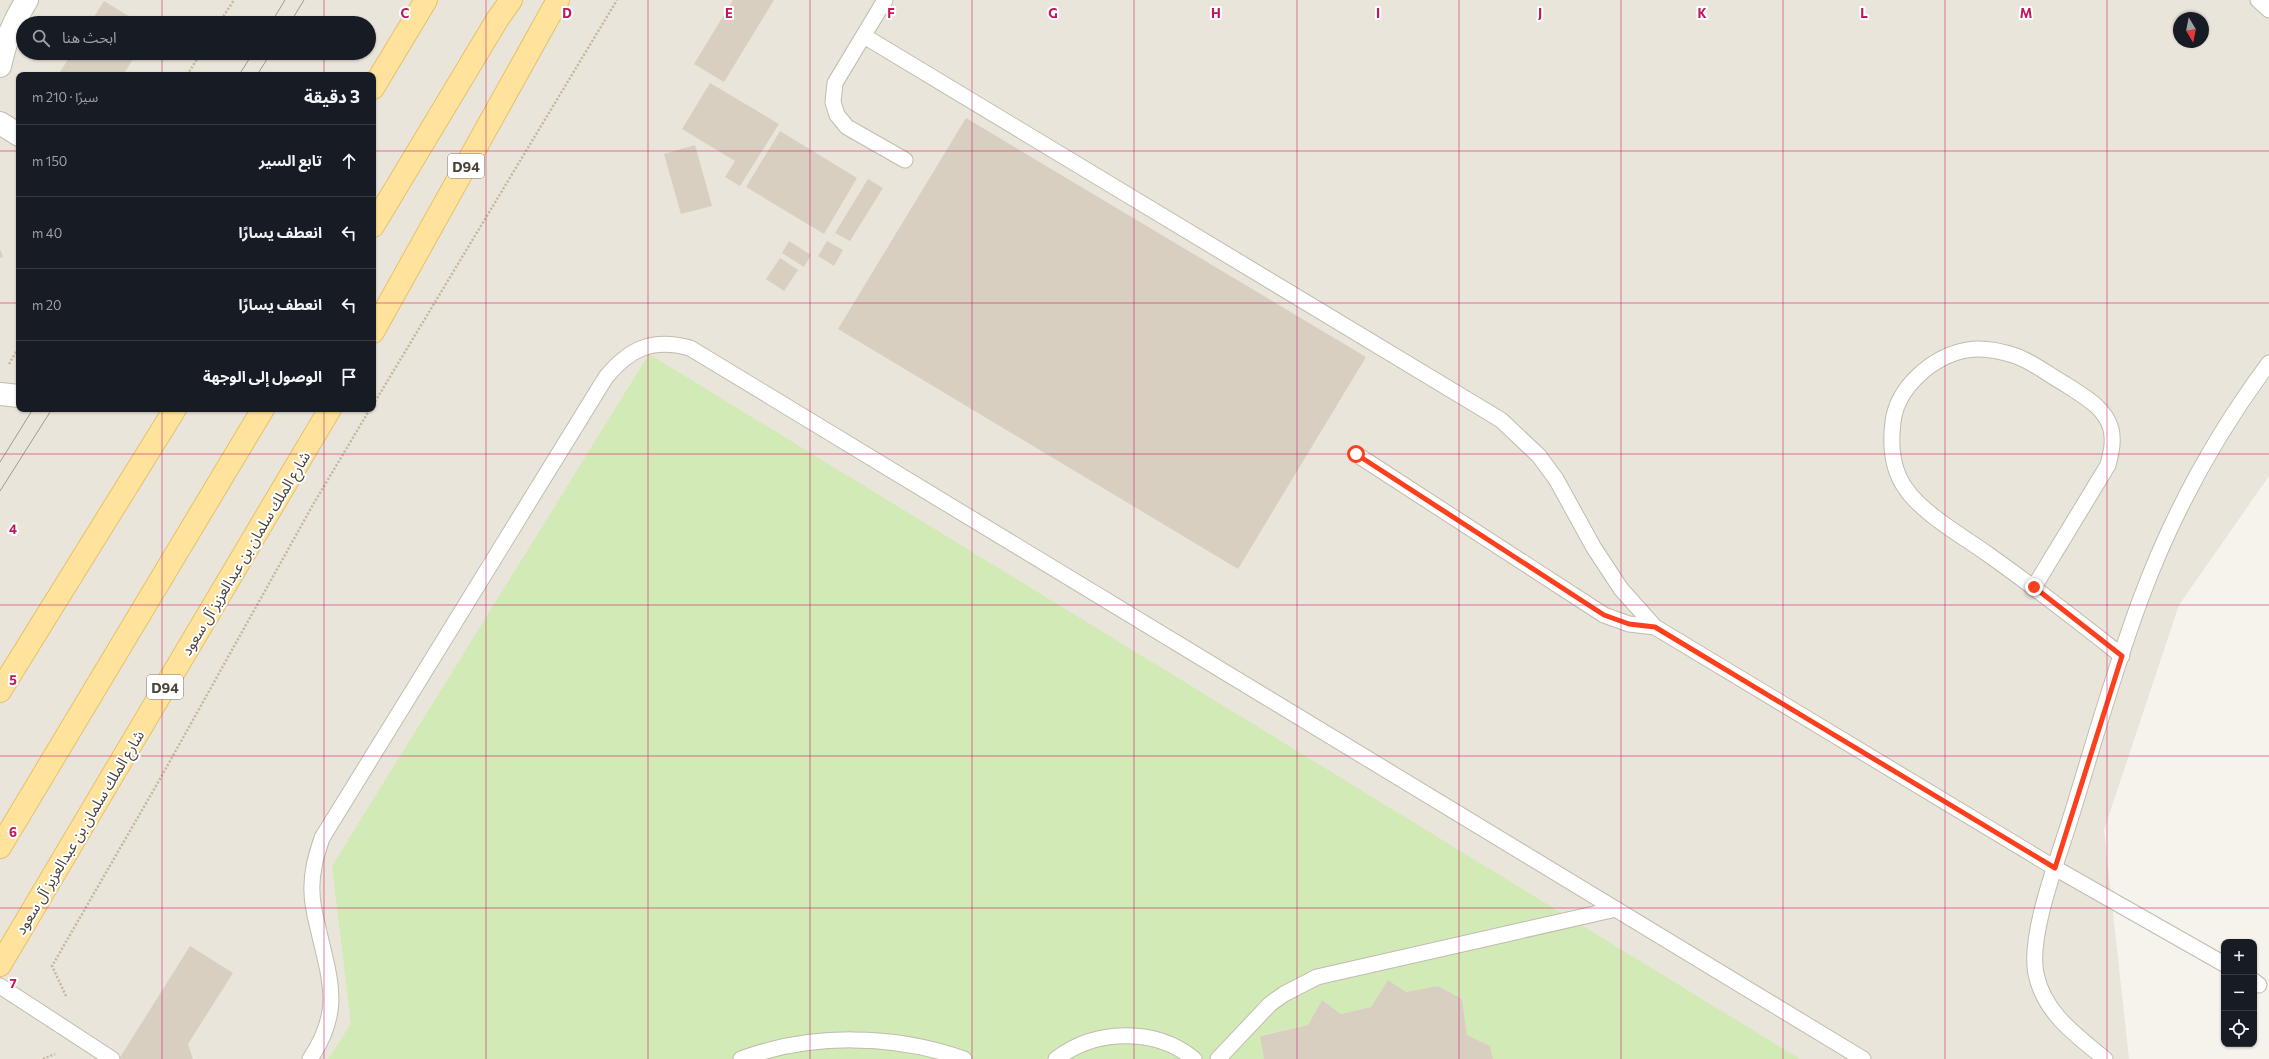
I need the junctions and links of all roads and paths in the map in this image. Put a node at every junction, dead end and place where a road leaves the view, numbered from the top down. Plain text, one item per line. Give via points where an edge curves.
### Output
1 (27, 0) edge
2 (234, 0) edge
3 (426, 0) edge
4 (511, 0) edge
5 (558, 0) edge
6 (617, 0) edge
7 (885, 0) edge
8 (2258, 0) edge
9 (2269, 10) edge
10 (17, 16) edge
11 (224, 16) edge
12 (16, 18) edge
13 (864, 36) junction
14 (197, 60) edge
15 (0, 66) edge
16 (189, 72) edge
17 (376, 83) edge
18 (0, 123) edge
19 (16, 133) edge
20 (905, 160) dead end
21 (376, 221) edge
22 (376, 327) edge
23 (2269, 363) edge
24 (0, 394) edge
25 (16, 396) edge
26 (376, 400) edge
27 (173, 412) edge
28 (261, 412) edge
29 (328, 412) edge
30 (368, 412) edge
31 (1356, 454) dead end
32 (2034, 587) junction
33 (1655, 627) junction
34 (2122, 656) junction
35 (0, 690) edge
36 (0, 847) edge
37 (2055, 868) junction
38 (1616, 909) junction
39 (2221, 962) edge
40 (0, 965) edge
41 (0, 986) edge
42 (73, 1033) junction
43 (43, 1059) edge
44 (112, 1059) edge
45 (310, 1059) edge
46 (741, 1059) edge
47 (964, 1059) edge
48 (1056, 1059) edge
49 (1194, 1059) edge
50 (1218, 1059) edge
51 (1863, 1059) edge
52 (2105, 1059) edge

1 - 10 street
2 - 11 path
3 - 17 main road
4 - 21 main road
5 - 22 main road, D94
6 - 26 path
7 - 13 lane
8 - 9 lane
12 - 15 street via 4,47
13 - 20 lane via 835,83 833,102 837,115 847,127
13 - 33 lane via 1501,420 1539,456 1556,479 1594,548 1621,589
14 - 16 path
18 - 19 street
23 - 34 lane via 2223,431 2192,485 2141,597
24 - 25 street
27 - 35 main road
28 - 36 main road
29 - 40 main road, شارع الملك سلمان بن عبدالعزيز آل سعود / D94
30 - 42 path via 52,966 78,1022
31 - 33 lane via 1604,615 1629,624
32 - 32 lane via 1922,508 1905,489 1894,466 1891,440 1894,415 1905,392 1921,372 1942,358 1967,350 1993,350 2017,356 2090,400 2103,412 2111,429 2113,448 2108,465
32 - 34 lane
33 - 37 lane
34 - 37 lane
37 - 39 lane
37 - 52 lane via 2036,933 2034,953 2041,993 2051,1011
38 - 45 lane via 690,348 676,344 660,344 644,347 629,354 606,376 322,838 315,858 312,893 331,985 331,1009 320,1044
38 - 50 lane via 1317,977 1270,1004
38 - 51 lane
41 - 42 lane
42 - 43 path via 53,1057
42 - 44 lane
46 - 47 lane via 788,1046 836,1041 871,1041 912,1046
48 - 49 lane via 1088,1041 1114,1036 1139,1036 1164,1042

